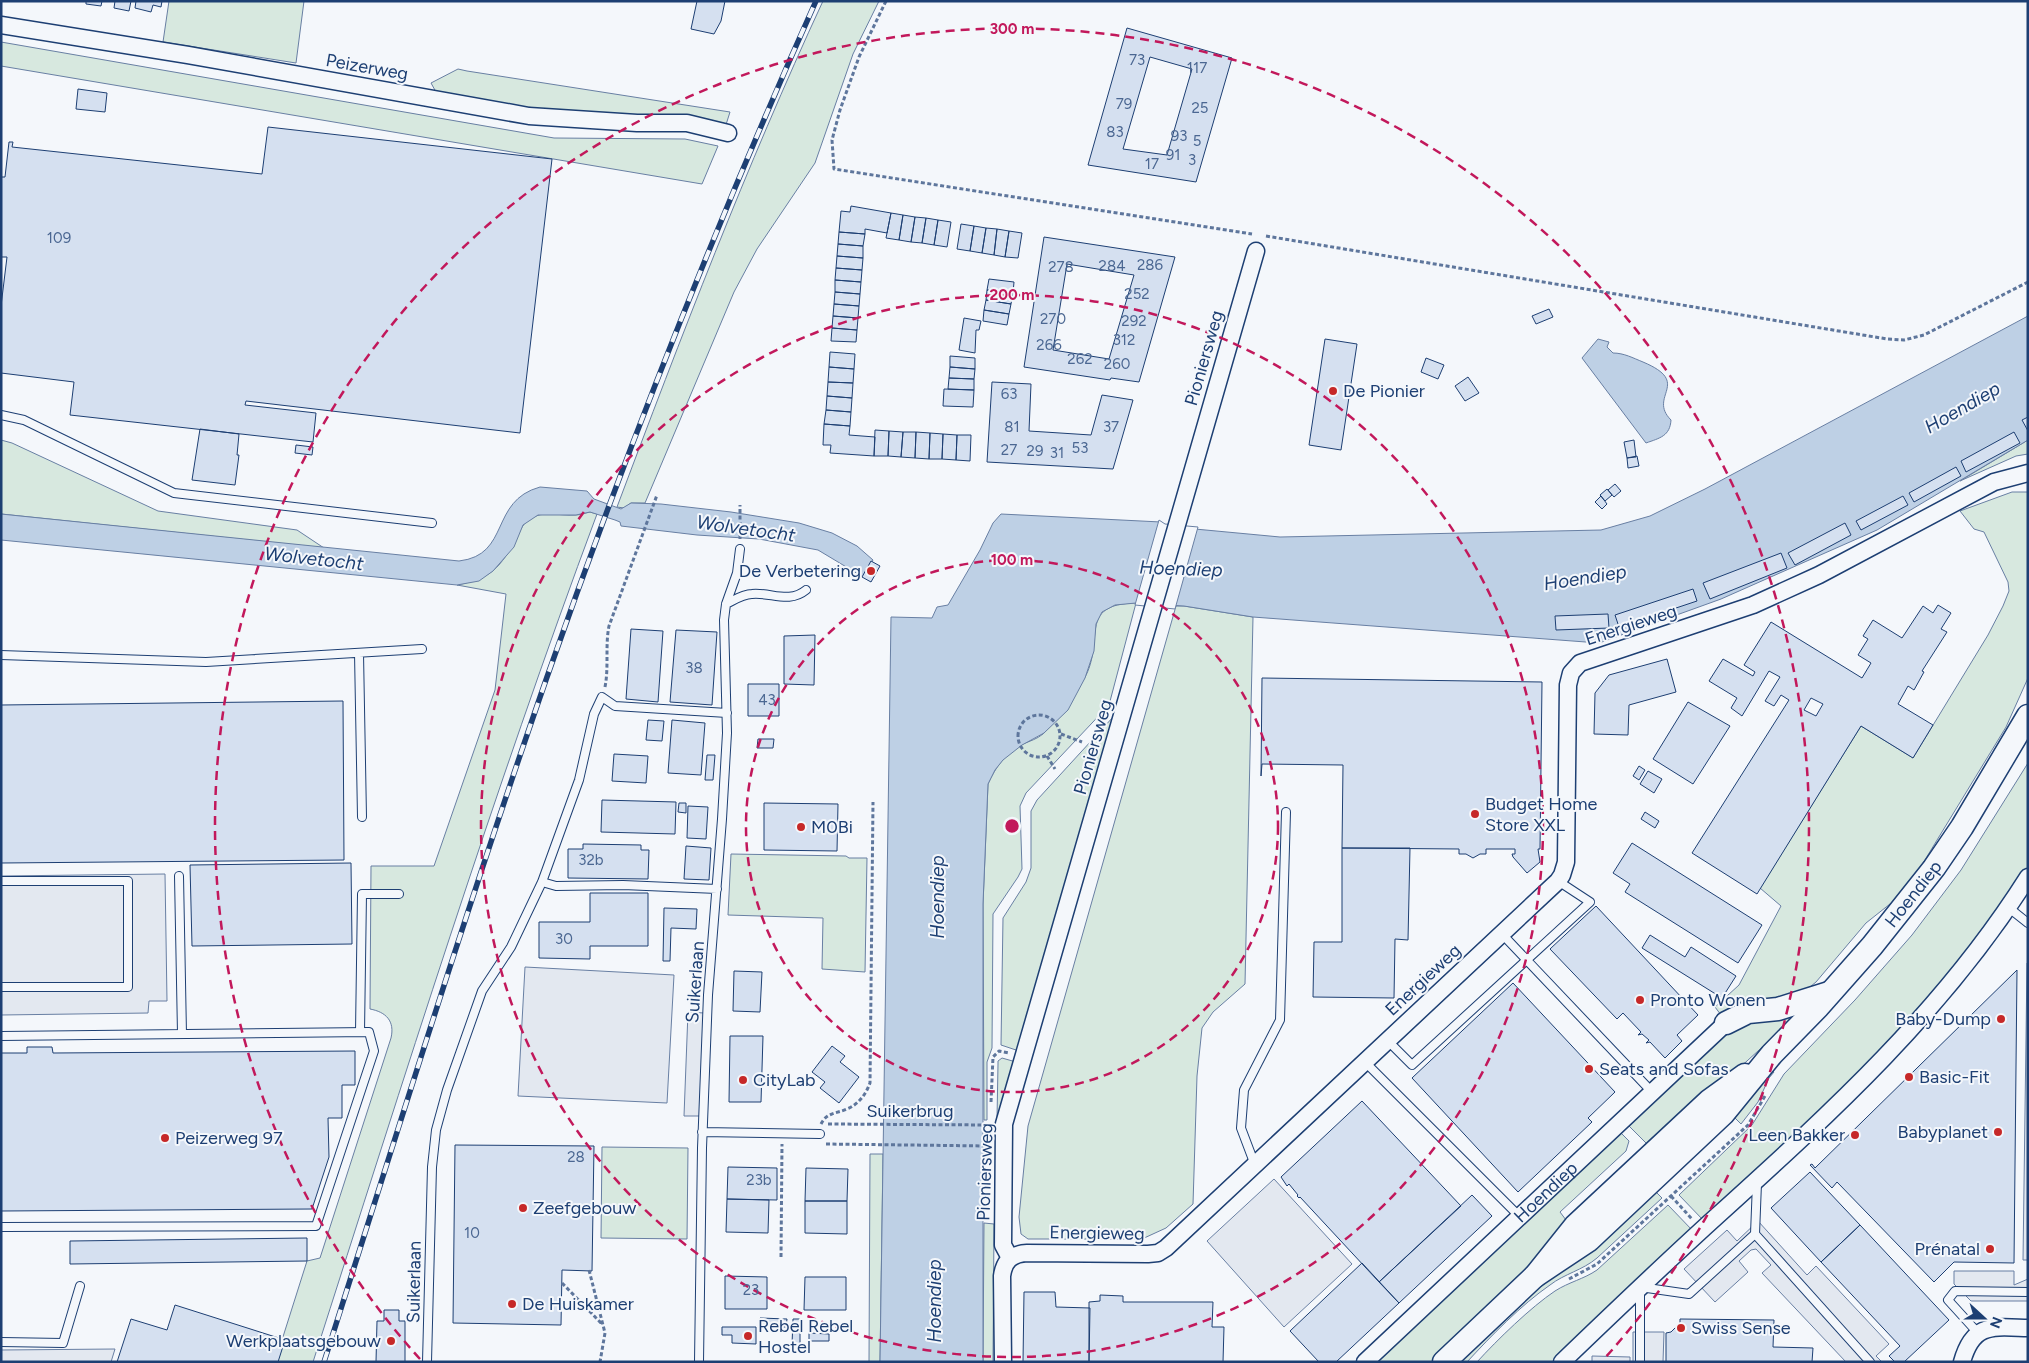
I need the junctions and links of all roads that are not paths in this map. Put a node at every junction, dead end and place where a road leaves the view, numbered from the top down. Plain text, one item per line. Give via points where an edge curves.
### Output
1 (1, 25) edge
2 (728, 133) dead end
3 (1256, 250) dead end
4 (1, 415) edge
5 (2028, 473) edge
6 (432, 522) dead end
7 (740, 549) road end
8 (806, 590) dead end
9 (726, 604) junction
10 (422, 649) dead end
11 (359, 653) junction
12 (1, 655) edge
13 (727, 713) junction
14 (2028, 716) edge
15 (1286, 812) dead end
16 (362, 818) dead end
17 (179, 876) dead end
18 (2028, 877) edge
19 (1, 881) edge
20 (542, 882) junction
21 (1558, 882) junction
22 (717, 889) junction
23 (399, 894) dead end
24 (2008, 908) junction
25 (2028, 923) edge
26 (1502, 934) junction
27 (1527, 961) junction
28 (1, 987) edge
29 (1830, 993) junction
30 (1726, 1023) joint
31 (360, 1032) junction
32 (182, 1034) junction
33 (1, 1036) edge
34 (1388, 1041) junction
35 (1365, 1062) junction
36 (1653, 1093) junction
37 (702, 1132) junction
38 (820, 1134) road end
39 (1255, 1165) junction
40 (1757, 1180) junction
41 (1519, 1216) junction
42 (1, 1227) edge
43 (1755, 1234) junction
44 (1010, 1258) junction
45 (80, 1286) dead end
46 (1640, 1287) junction
47 (2028, 1292) edge
48 (2028, 1328) edge
49 (1978, 1334) junction
50 (1, 1342) edge
51 (427, 1362) edge
52 (700, 1362) edge
53 (1002, 1362) edge
54 (1365, 1362) edge
55 (1444, 1362) edge
56 (1562, 1362) edge
57 (1640, 1362) edge
58 (1870, 1362) edge
59 (1962, 1362) edge

1 - 2 street, Peizerweg via 529,116 687,123
3 - 44 street, Pioniersweg via 1004,1124 1003,1245
4 - 6 lane via 24,420 174,493
5 - 21 street, Energieweg via 1994,482 1819,575 1753,605 1580,662 1571,673 1568,685 1566,862
7 - 9 lane, Suikerlaan via 737,573
8 - 9 lane via 798,596 789,597 751,594
9 - 13 lane, Suikerlaan
10 - 11 lane
11 - 12 lane via 206,662
11 - 16 lane
13 - 20 lane, Suikerlaan via 615,706 602,697 594,714 579,780
13 - 22 lane, Suikerlaan
14 - 29 main road, Hoendiep via 1986,789 1934,868
15 - 39 lane via 1280,1020 1244,1090 1241,1128
17 - 32 lane
18 - 24 street
19 - 28 lane via 128,881 128,987
20 - 22 lane via 556,886
20 - 51 lane, Suikerlaan via 511,947 482,991 436,1130 432,1167
21 - 26 street, Energieweg
21 - 27 lane via 1590,902
22 - 37 lane, Suikerlaan
23 - 31 lane via 362,894
24 - 25 lane
24 - 40 street via 1913,1028 1867,1077
26 - 27 lane
26 - 34 street, Energieweg
27 - 34 lane via 1412,1065
27 - 36 lane
29 - 30 main road via 1778,1009 1748,1012
29 - 55 main road, Hoendiep via 1772,1054 1710,1101 1575,1226 1535,1276
30 - 36 street, Hoendiep
31 - 32 lane
31 - 42 lane via 369,1032 374,1051 316,1226
32 - 33 lane
34 - 35 street, Energieweg
35 - 39 street, Energieweg
35 - 41 lane
36 - 41 street, Hoendiep
37 - 38 lane
37 - 52 lane, Suikerlaan
39 - 44 street, Energieweg via 1158,1254 1027,1252
40 - 43 lane
40 - 46 street
41 - 54 street, Hoendiep
43 - 46 lane via 1690,1294
43 - 58 lane
44 - 53 street via 1002,1276
45 - 50 lane via 63,1343
46 - 56 street
46 - 57 lane
47 - 49 lane via 1955,1291 1948,1300
48 - 49 street via 1994,1327
49 - 59 street via 1967,1346

